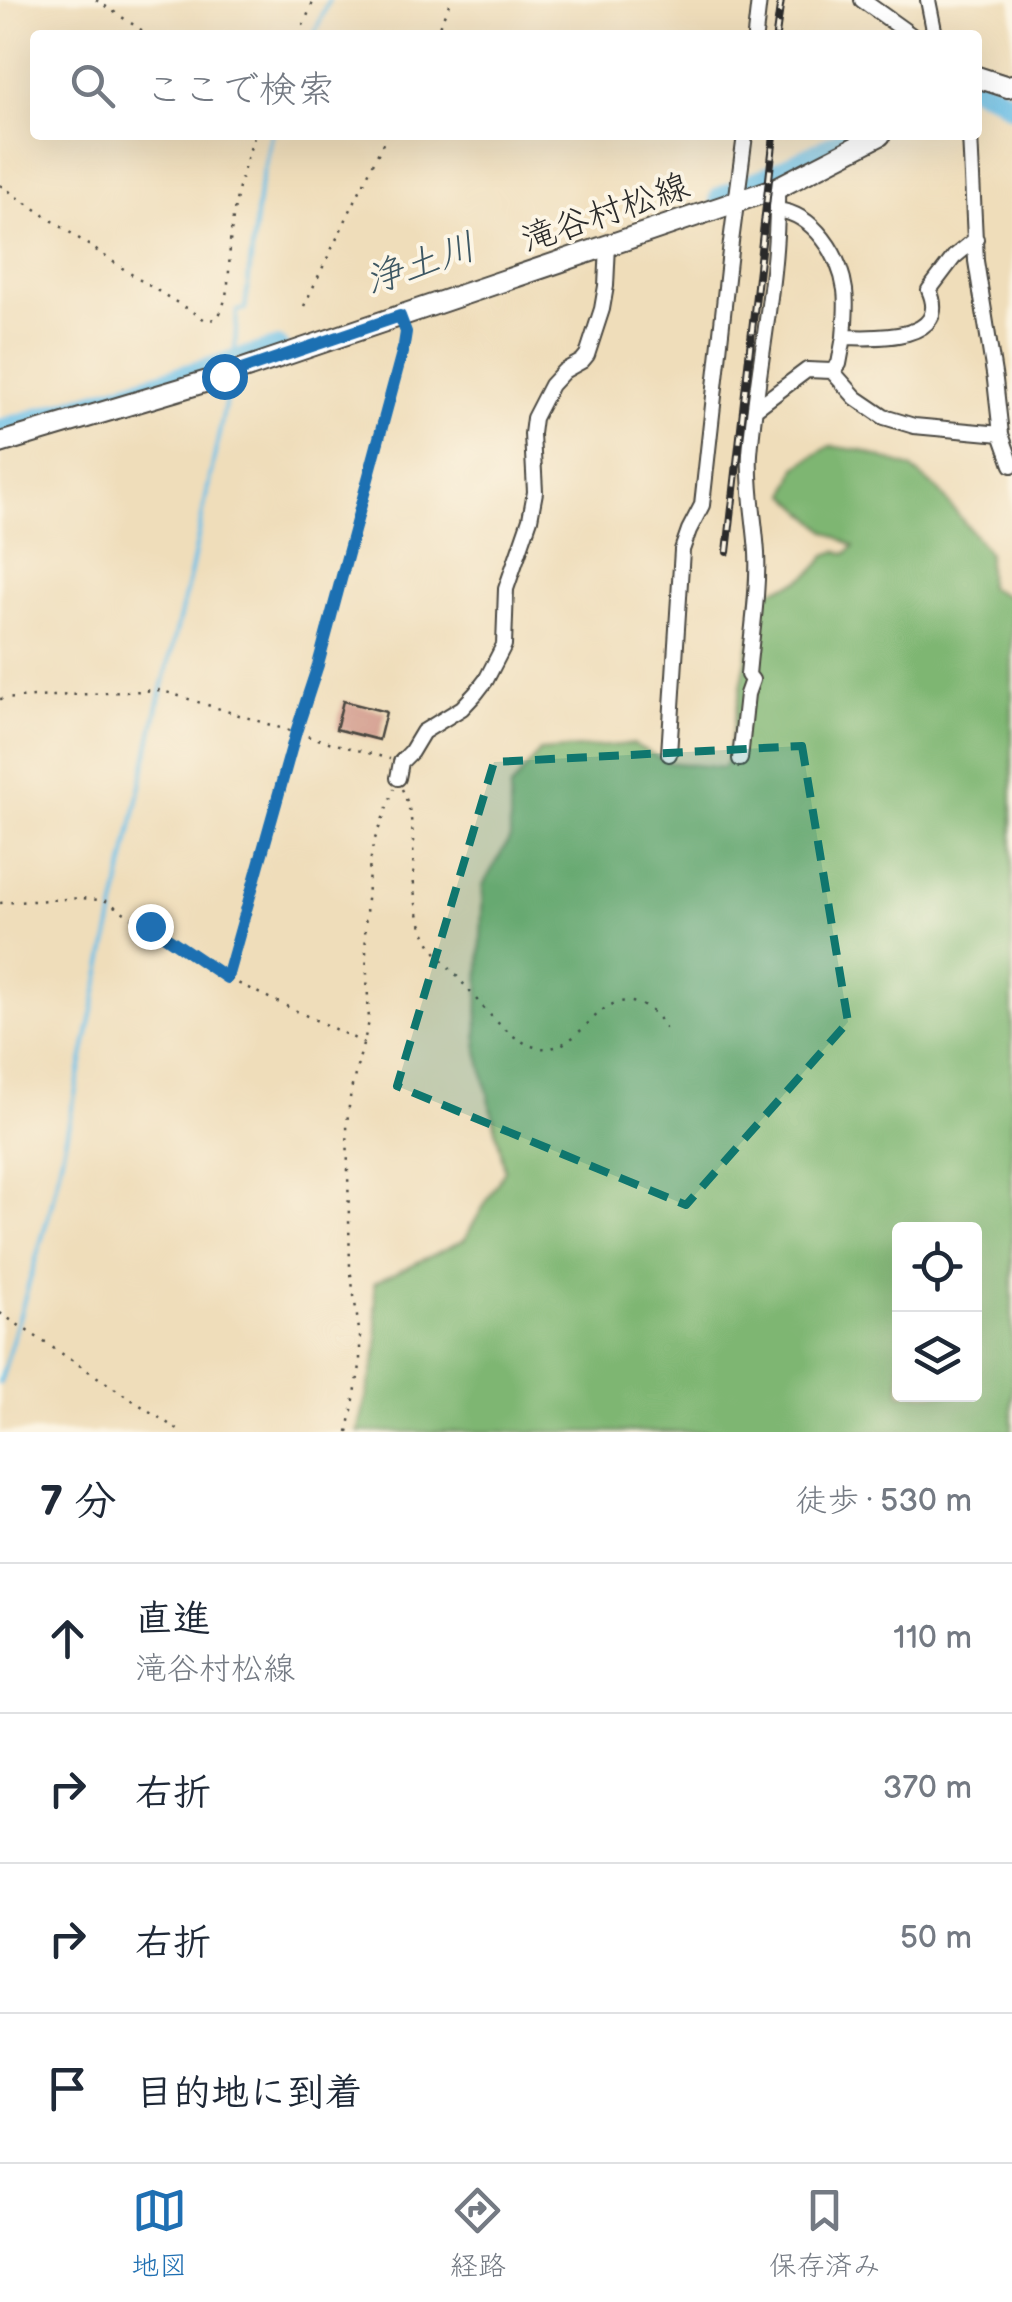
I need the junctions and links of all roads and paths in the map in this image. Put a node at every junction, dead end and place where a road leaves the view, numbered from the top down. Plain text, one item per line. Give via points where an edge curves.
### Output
1 (96, 0) edge
2 (314, 0) edge
3 (451, 0) edge
4 (759, 0) edge
5 (862, 0) edge
6 (928, 0) edge
7 (141, 30) edge
8 (301, 30) edge
9 (437, 30) edge
10 (756, 30) edge
11 (904, 30) edge
12 (934, 30) edge
13 (982, 79) edge
14 (1011, 88) edge
15 (252, 140) edge
16 (385, 140) edge
17 (744, 140) edge
18 (870, 140) edge
19 (970, 140) edge
20 (0, 185) edge
21 (777, 188) junction
22 (736, 202) junction
23 (777, 210) junction
24 (976, 239) junction
25 (608, 245) junction
26 (304, 306) dead end
27 (400, 316) junction
28 (844, 338) junction
29 (832, 371) junction
30 (755, 409) junction
31 (1006, 440) edge
32 (0, 443) edge
33 (1012, 465) edge
34 (0, 699) edge
35 (296, 732) junction
36 (670, 754) dead end
37 (740, 759) dead end
38 (401, 762) junction
39 (398, 778) junction
40 (0, 902) edge
41 (227, 978) junction
42 (667, 1032) dead end
43 (365, 1043) junction
44 (0, 1313) edge
45 (181, 1432) edge
46 (348, 1432) edge

1 - 7 path
2 - 8 path
3 - 9 path
4 - 10 street
5 - 11 street
6 - 12 street
13 - 14 main road
15 - 20 path via 234,214 231,272 212,321
16 - 26 path
17 - 22 street
18 - 21 main road, 滝谷村松線
19 - 24 street
21 - 22 main road, 滝谷村松線
21 - 23 street
22 - 25 main road, 滝谷村松線
22 - 36 street via 702,505 682,550
23 - 28 street via 813,228 834,257 846,294
23 - 30 street
24 - 28 street via 930,290 930,318 923,327 893,337
24 - 31 street
25 - 27 main road, 滝谷村松線
25 - 38 street via 604,297 588,355 551,385 534,418 535,492 506,589 504,646 476,694 423,732
27 - 32 main road, 滝谷村松線
27 - 35 path via 404,345
28 - 29 street
29 - 30 street via 807,370
29 - 31 street via 884,417
30 - 37 street via 752,680
31 - 33 street
34 - 35 path via 160,690
35 - 38 path
35 - 41 path
38 - 39 street
39 - 42 path via 410,804 413,897 423,931 491,1018 528,1044 550,1048 610,1004 636,1002 658,1016
39 - 43 path via 369,870
40 - 41 path via 106,901
41 - 43 path
43 - 46 path via 347,1123 350,1268 360,1338
44 - 45 path

